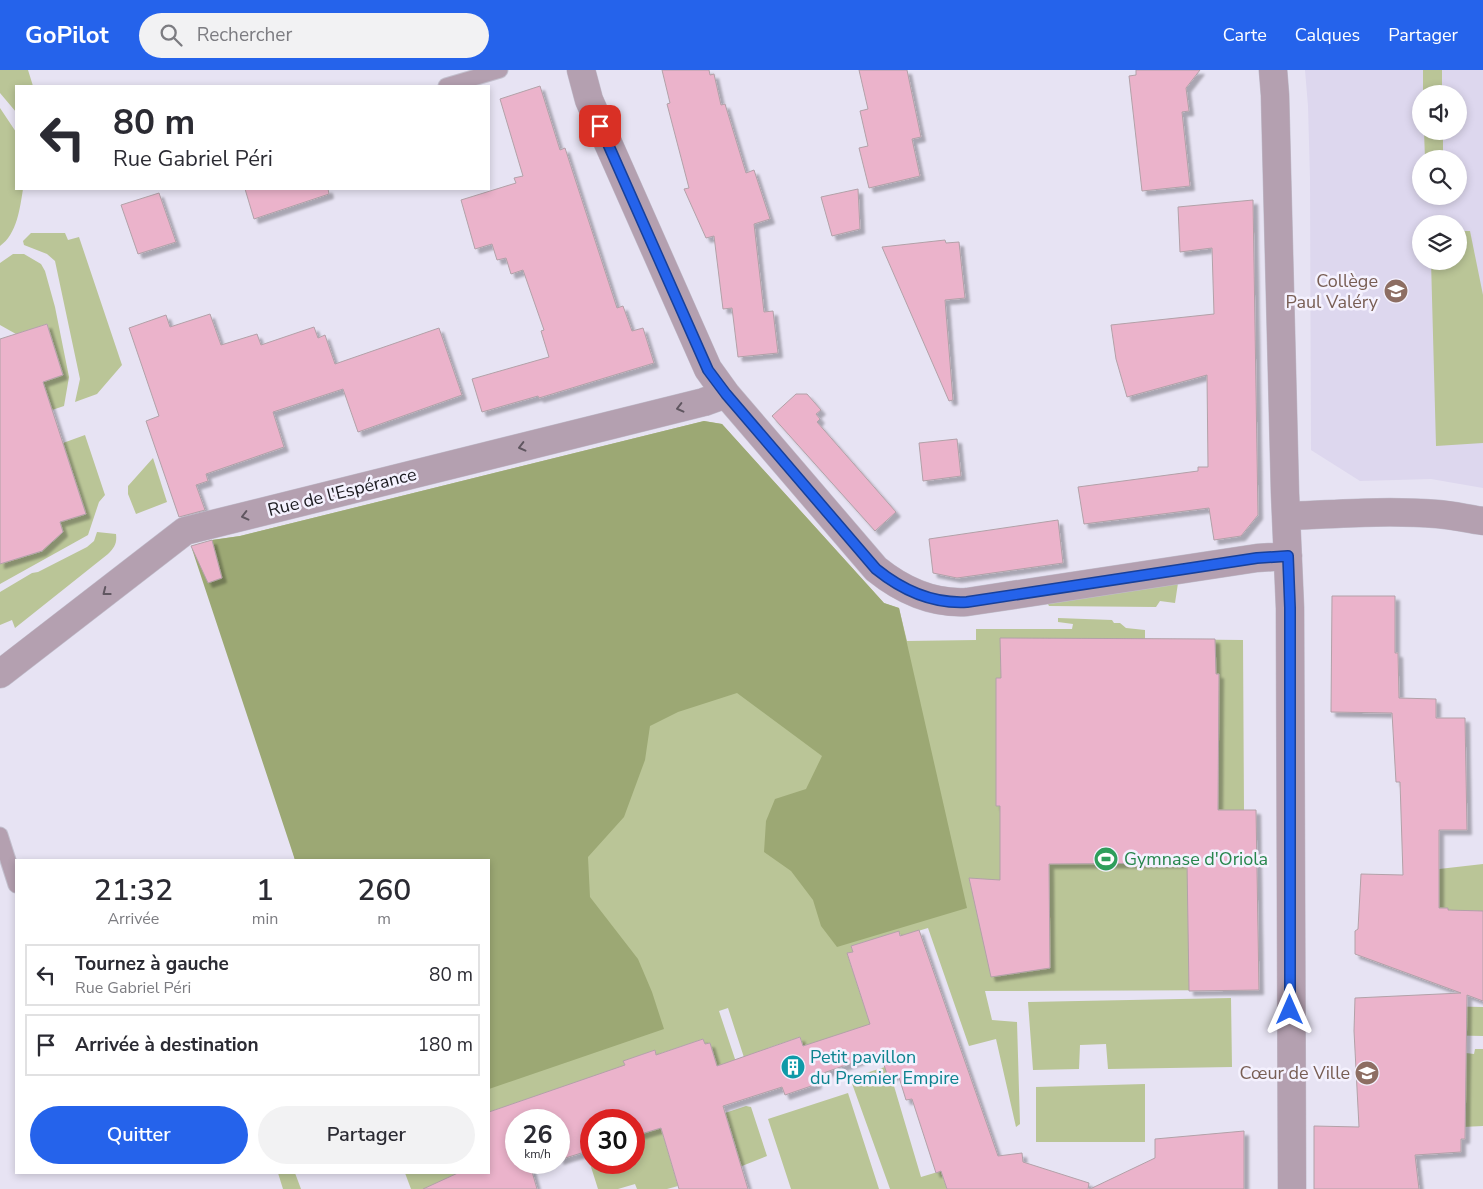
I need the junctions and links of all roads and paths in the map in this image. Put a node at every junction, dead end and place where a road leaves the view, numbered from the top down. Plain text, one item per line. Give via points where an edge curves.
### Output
1 (500, 70) edge
2 (581, 70) edge
3 (1273, 70) edge
4 (449, 85) edge
5 (726, 394) junction
6 (1286, 516) junction
7 (1483, 521) edge
8 (1288, 556) junction
9 (0, 674) edge
10 (0, 835) edge
11 (15, 882) edge
12 (1292, 1189) edge

1 - 4 lane
2 - 5 street via 589,100 702,358
3 - 6 street
5 - 8 street via 876,569 895,584 929,598 967,602
5 -> 9 street, Rue de l'Espérance via 185,531
6 - 7 street via 1414,513
6 - 8 street
8 - 12 street
10 - 11 lane

